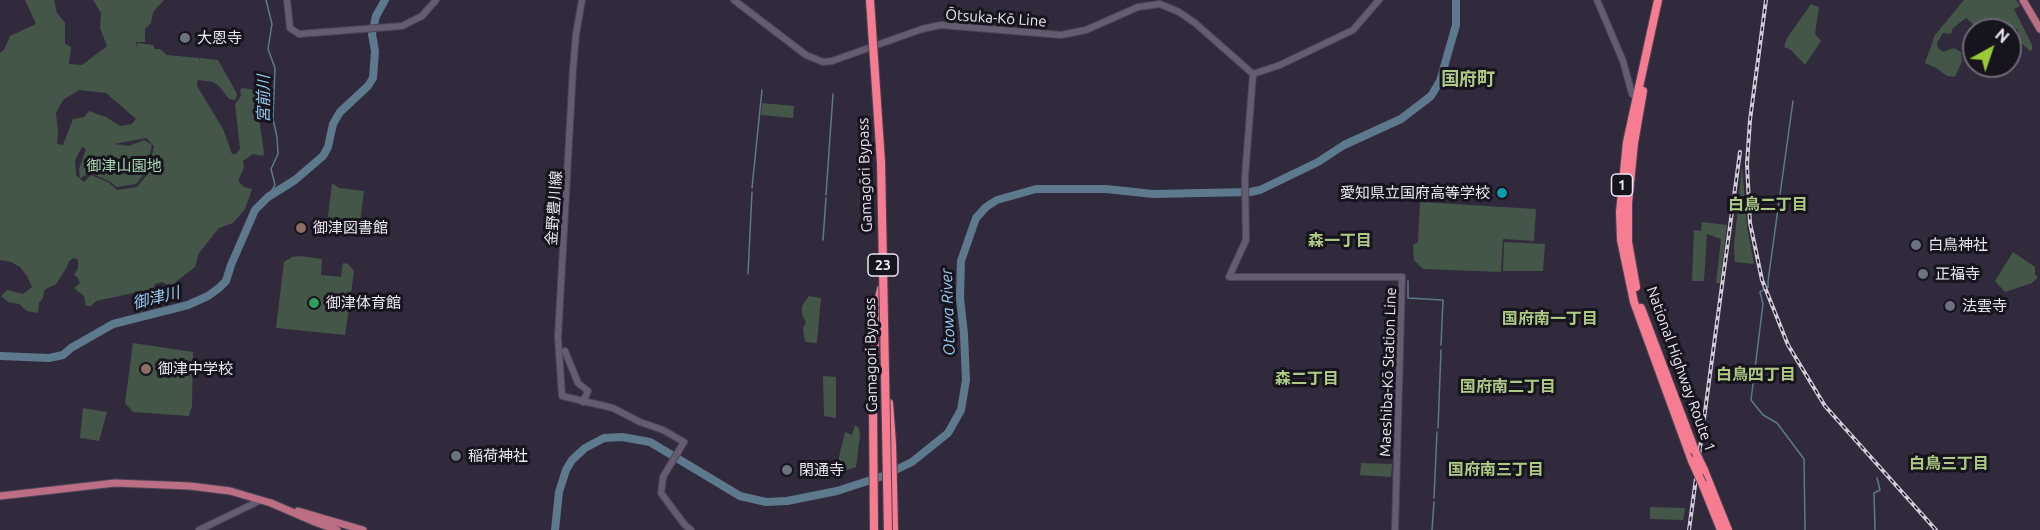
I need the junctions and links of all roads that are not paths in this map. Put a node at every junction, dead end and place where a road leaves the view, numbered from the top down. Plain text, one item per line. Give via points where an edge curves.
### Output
1 (287, 0) edge
2 (436, 0) edge
3 (582, 0) edge
4 (734, 0) edge
5 (869, 0) edge
6 (1379, 0) edge
7 (1597, 0) edge
8 (1658, 0) edge
9 (1663, 0) edge
10 (2023, 0) edge
11 (2040, 29) edge
12 (1253, 74) junction
13 (1639, 97) junction
14 (881, 289) junction
15 (565, 351) dead end
16 (886, 385) junction
17 (583, 402) junction
18 (0, 496) edge
19 (261, 500) junction
20 (284, 508) junction
21 (199, 530) edge
22 (337, 530) edge
23 (363, 530) edge
24 (691, 530) edge
25 (874, 530) edge
26 (886, 530) edge
27 (894, 530) edge
28 (1395, 530) edge
29 (1721, 530) edge
30 (1728, 530) edge

1 - 2 main road via 290,28 299,34 409,24
3 - 17 main road, 金野豊川線 via 573,69 558,337 562,396
4 - 12 main road, Ōtsuka-Kō Line via 806,55 824,62 941,25 1061,35 1086,30 1138,7 1160,4 1195,23
5 - 14 highway, Gamagōri Bypass / 23, bridge via 878,135
5 - 16 highway, Gamagori Bypass / 23, bridge via 880,143
6 - 12 main road via 1353,30
7 - 13 main road via 1632,93
8 - 13 highway, National Highway Route 1 / 1
9 - 13 highway, National Highway Route 1 / 1
10 - 11 main road
12 - 28 main road, Maeshiba-Kō Station Line via 1245,177 1246,240 1229,277 1402,277
13 - 29 highway, National Highway Route 1 / 1, bridge via 1623,169 1621,240 1634,302
13 - 30 highway, National Highway Route 1 / 1, bridge via 1628,203 1631,263 1639,301
14 - 25 highway via 876,311 873,406
14 - 26 highway, Gamagōri Bypass / 23, bridge
15 - 17 main road via 578,383 588,391
16 - 26 highway, Gamagori Bypass / 23, bridge
16 - 27 highway, bridge
17 - 24 main road, 金野豊川線 via 613,408 684,442 663,477 662,494
18 - 19 main road via 103,484 160,484 230,491
19 - 20 main road
19 - 21 main road
20 - 22 main road
20 - 23 main road

